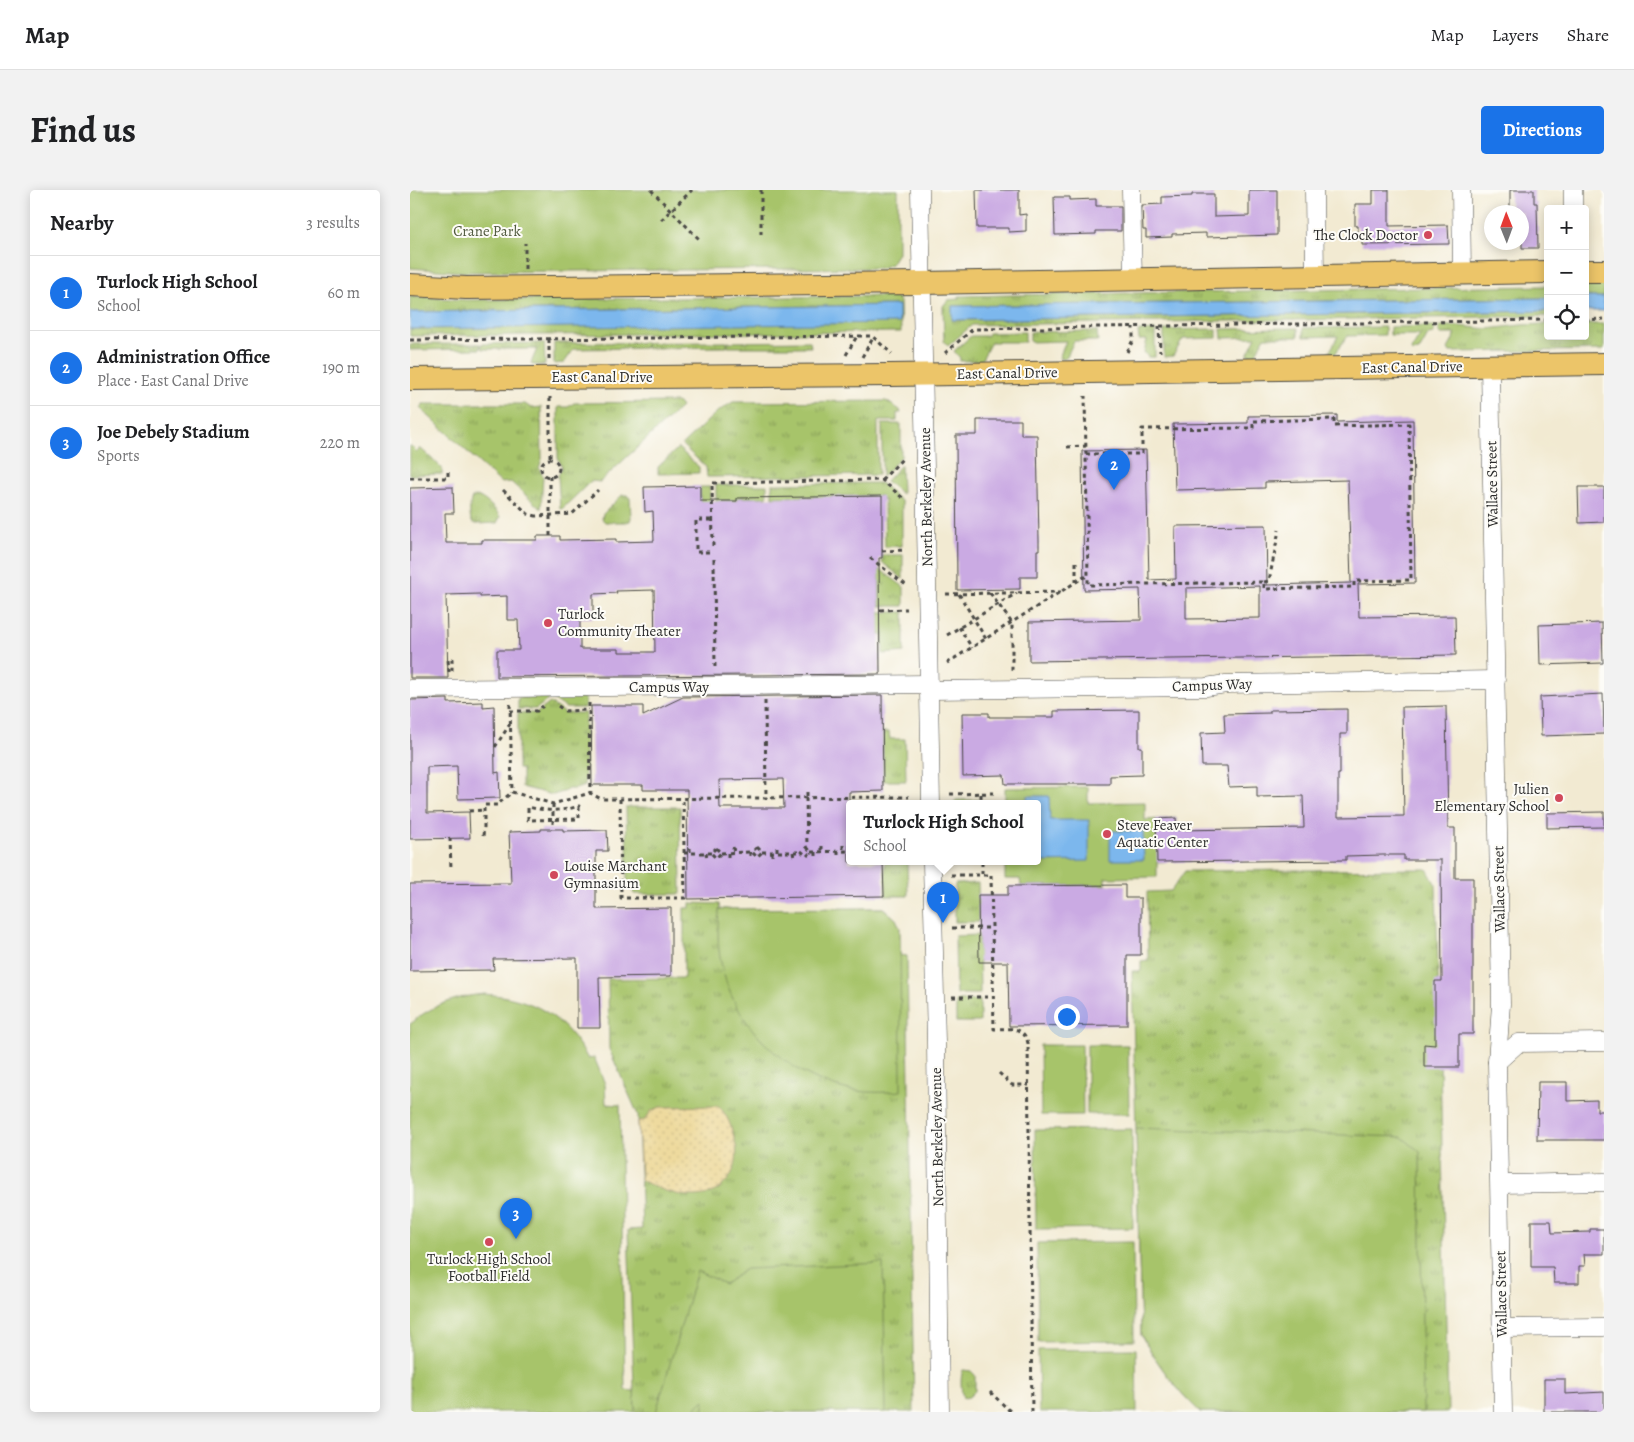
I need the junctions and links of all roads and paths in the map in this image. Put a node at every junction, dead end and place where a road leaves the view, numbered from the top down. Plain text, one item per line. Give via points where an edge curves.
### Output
1 (651, 190) edge
2 (692, 190) edge
3 (761, 190) edge
4 (920, 190) edge
5 (1131, 190) edge
6 (1314, 190) edge
7 (1461, 190) edge
8 (1573, 190) edge
9 (1574, 205) edge
10 (671, 210) junction
11 (661, 220) dead end
12 (762, 238) dead end
13 (701, 242) dead end
14 (525, 243) dead end
15 (525, 270) dead end
16 (1589, 271) edge
17 (1604, 271) edge
18 (1544, 272) edge
19 (1462, 273) junction
20 (1315, 276) junction
21 (1133, 279) junction
22 (921, 283) junction
23 (410, 285) edge
24 (1544, 320) edge
25 (1589, 320) edge
26 (1604, 320) edge
27 (1160, 326) junction
28 (1133, 327) junction
29 (857, 336) junction
30 (873, 338) junction
31 (549, 339) junction
32 (410, 340) edge
33 (944, 354) dead end
34 (894, 355) dead end
35 (1125, 357) dead end
36 (1160, 357) dead end
37 (843, 360) dead end
38 (862, 360) dead end
39 (549, 364) dead end
40 (1604, 364) edge
41 (1490, 366) junction
42 (923, 375) junction
43 (410, 380) edge
44 (549, 390) dead end
45 (1085, 396) dead end
46 (1086, 446) junction
47 (1067, 447) dead end
48 (1086, 454) junction
49 (904, 457) dead end
50 (550, 459) junction
51 (448, 470) dead end
52 (550, 476) junction
53 (410, 478) edge
54 (882, 480) junction
55 (503, 490) dead end
56 (598, 490) dead end
57 (905, 500) dead end
58 (550, 516) junction
59 (713, 520) junction
60 (1087, 527) junction
61 (1094, 527) dead end
62 (1279, 530) dead end
63 (550, 536) dead end
64 (713, 546) dead end
65 (906, 550) dead end
66 (882, 551) dead end
67 (709, 552) dead end
68 (870, 558) dead end
69 (714, 559) dead end
70 (1076, 562) dead end
71 (1088, 577) junction
72 (1076, 582) junction
73 (1264, 582) junction
74 (906, 585) dead end
75 (1061, 592) junction
76 (990, 593) junction
77 (1018, 593) junction
78 (946, 594) dead end
79 (958, 594) junction
80 (998, 604) junction
81 (907, 609) dead end
82 (880, 610) dead end
83 (974, 619) junction
84 (1012, 623) junction
85 (959, 628) junction
86 (947, 635) dead end
87 (986, 639) junction
88 (972, 648) junction
89 (947, 664) dead end
90 (1012, 675) dead end
91 (1496, 680) junction
92 (715, 686) junction
93 (765, 686) junction
94 (596, 687) junction
95 (929, 687) junction
96 (510, 688) junction
97 (410, 689) edge
98 (558, 705) dead end
99 (544, 706) dead end
100 (589, 710) junction
101 (510, 711) junction
102 (511, 724) junction
103 (495, 747) dead end
104 (512, 792) junction
105 (807, 792) dead end
106 (590, 793) junction
107 (994, 793) dead end
108 (950, 794) dead end
109 (981, 794) junction
110 (909, 797) dead end
111 (683, 798) junction
112 (766, 798) junction
113 (807, 798) junction
114 (620, 799) junction
115 (931, 800) edge
116 (981, 800) edge
117 (553, 804) junction
118 (484, 810) junction
119 (469, 811) dead end
120 (553, 811) junction
121 (553, 819) junction
122 (553, 829) dead end
123 (483, 836) dead end
124 (450, 838) dead end
125 (843, 845) dead end
126 (822, 846) dead end
127 (734, 847) dead end
128 (777, 847) dead end
129 (807, 847) junction
130 (690, 848) dead end
131 (712, 848) dead end
132 (753, 850) junction
133 (838, 851) junction
134 (843, 851) joint
135 (762, 852) junction
136 (772, 852) junction
137 (777, 852) junction
138 (794, 852) junction
139 (802, 852) junction
140 (814, 852) junction
141 (822, 852) junction
142 (684, 853) junction
143 (690, 853) junction
144 (706, 853) junction
145 (712, 853) junction
146 (721, 853) junction
147 (728, 853) junction
148 (734, 853) junction
149 (794, 858) dead end
150 (816, 858) dead end
151 (838, 858) dead end
152 (728, 859) dead end
153 (750, 859) dead end
154 (772, 859) dead end
155 (706, 860) dead end
156 (932, 865) edge
157 (982, 865) edge
158 (450, 870) dead end
159 (951, 875) dead end
160 (982, 875) junction
161 (952, 928) dead end
162 (992, 928) junction
163 (952, 997) dead end
164 (994, 997) junction
165 (1604, 1042) edge
166 (1497, 1062) junction
167 (999, 1073) dead end
168 (1029, 1085) junction
169 (1604, 1182) edge
170 (1500, 1184) junction
171 (1604, 1327) edge
172 (1501, 1328) junction
173 (990, 1392) dead end
174 (940, 1412) edge
175 (1011, 1412) edge
176 (1032, 1412) edge
177 (1503, 1412) edge

1 - 10 path
2 - 10 path
3 - 12 path
4 - 22 street, North Berkeley Avenue
5 - 21 street
6 - 20 street
7 - 19 street
8 - 9 street
10 - 11 path
10 - 13 path
14 - 15 path
16 - 17 main road
18 - 19 main road
19 - 20 main road
20 - 21 main road
21 - 22 main road
22 - 23 main road via 466,288
22 - 42 street, North Berkeley Avenue
24 - 27 path
25 - 26 path
27 - 28 path
27 - 36 path
28 - 33 path via 973,329
28 - 35 path via 1133,340
29 - 30 path
29 - 31 path
29 - 37 path
30 - 34 path
30 - 38 path
31 - 32 path
31 - 39 path
40 - 41 main road, East Canal Drive
41 - 42 main road, East Canal Drive
41 - 91 street, Wallace Street
42 - 43 main road, East Canal Drive
42 - 95 street, North Berkeley Avenue
44 - 50 path
45 - 46 path
46 - 47 path
46 - 48 path
48 - 60 path
48 - 73 path via 1142,454 1142,429 1253,428 1252,421 1270,420 1334,419 1334,426 1408,424 1412,580 1354,581 1354,587 1264,589
49 - 54 path
50 - 52 path via 541,468
50 - 52 path via 559,466 557,472
51 - 53 path via 448,478
52 - 58 path
54 - 57 path
54 - 59 path via 712,483
55 - 58 path via 528,514
56 - 58 path via 572,514
58 - 63 path
59 - 64 path
59 - 67 path via 696,520 696,552
60 - 61 path
60 - 71 path
62 - 73 path via 1269,581
65 - 66 path
68 - 74 path
69 - 92 path
70 - 72 path
71 - 72 path
71 - 73 path via 1088,585
72 - 75 path
75 - 77 path
75 - 84 path
76 - 77 path
76 - 79 path
76 - 80 path
77 - 80 path
78 - 79 path
79 - 83 path
80 - 83 path
80 - 84 path
81 - 82 path
83 - 85 path
83 - 87 path
84 - 87 path
84 - 90 path
85 - 86 path
85 - 88 path
87 - 88 path
88 - 89 path
91 - 95 street, Campus Way via 1226,684 1206,687
91 - 166 street, Wallace Street via 1501,1004
92 - 93 street, Campus Way
92 - 94 street, Campus Way
93 - 95 street, Campus Way
93 - 112 path
94 - 96 street, Campus Way
94 - 100 path via 596,699 589,699
95 - 115 street, North Berkeley Avenue
96 - 97 street, Campus Way
96 - 101 path
98 - 100 path via 565,710
99 - 101 path via 537,711
100 - 106 path
101 - 102 path
102 - 103 path
102 - 104 path
104 - 117 path
104 - 118 path via 497,805 484,805
105 - 113 path
106 - 114 path via 601,799
106 - 117 path
107 - 109 path
108 - 109 path
109 - 116 path
110 - 113 path
111 - 112 path
111 - 114 path
111 - 142 path
112 - 113 path
113 - 129 path
114 - 142 path via 621,898 685,898
117 - 120 path
118 - 119 path
118 - 123 path
120 - 121 path
120 - 121 path via 528,807 528,820
120 - 121 path via 579,806 579,819
121 - 122 path
124 - 158 path
125 - 134 path
126 - 141 path
127 - 148 path
128 - 137 path
129 - 139 path
129 - 140 path
130 - 143 path
131 - 145 path
132 - 135 path via 757,848
132 - 135 path via 757,857
132 - 148 path
132 - 153 path
133 - 134 path
133 - 141 path
133 - 151 path
135 - 136 path
136 - 137 path
136 - 154 path
137 - 138 path
138 - 139 path
138 - 149 path
139 - 140 path via 807,856
140 - 141 path
140 - 150 path
142 - 143 path
143 - 144 path
144 - 145 path
144 - 155 path
145 - 146 path via 716,858
145 - 146 path via 716,848
146 - 147 path
147 - 148 path
147 - 152 path
156 - 174 street, North Berkeley Avenue
157 - 160 path
159 - 160 path
160 - 162 path via 991,875
161 - 162 path
162 - 164 path
163 - 164 path
164 - 168 path via 994,1029 1015,1028 1026,1037
165 - 166 street via 1518,1043
166 - 170 street, Wallace Street
167 - 168 path via 1012,1085
168 - 176 path
169 - 170 street
170 - 172 street, Wallace Street
171 - 172 street
172 - 177 street, Wallace Street
173 - 175 path

